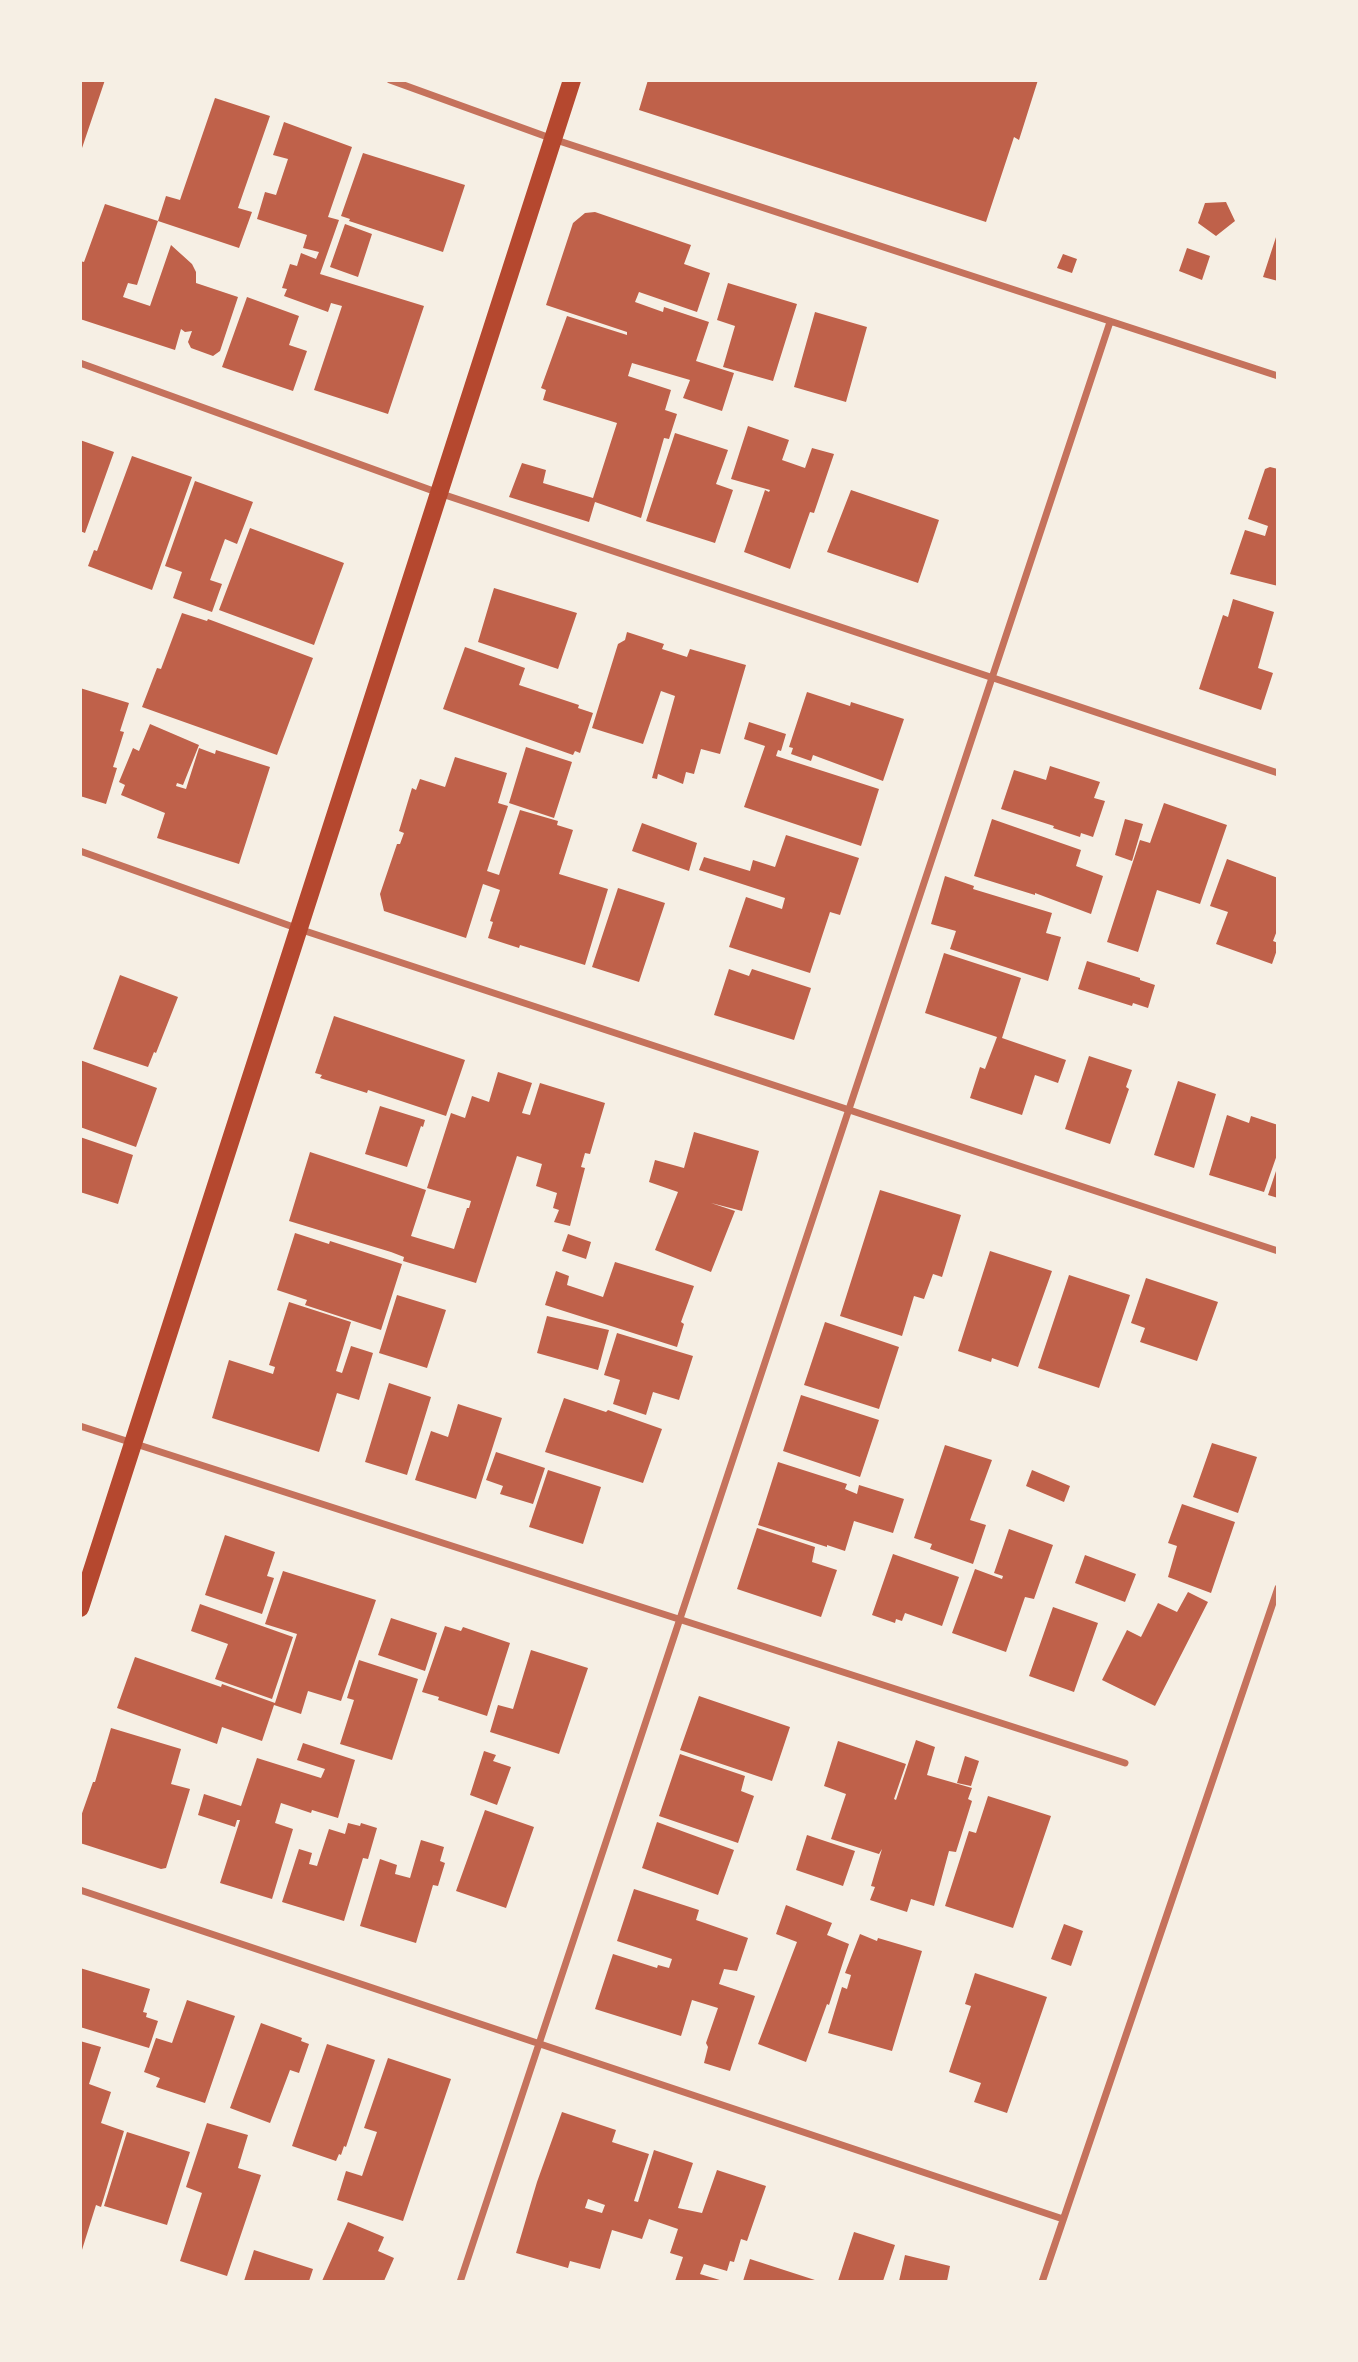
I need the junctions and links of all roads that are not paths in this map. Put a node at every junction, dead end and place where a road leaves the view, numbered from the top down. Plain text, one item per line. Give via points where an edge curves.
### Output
1 (390, 80) edge
2 (572, 80) edge
3 (553, 139) junction
4 (1110, 322) junction
5 (80, 363) edge
6 (1278, 376) edge
7 (439, 493) junction
8 (992, 677) junction
9 (1278, 773) edge
10 (80, 851) edge
11 (299, 929) junction
12 (849, 1110) junction
13 (1278, 1251) edge
14 (80, 1426) edge
15 (133, 1444) junction
16 (1278, 1588) edge
17 (80, 1608) edge
18 (680, 1620) junction
19 (1125, 1763) dead end
20 (80, 1890) edge
21 (539, 2043) junction
22 (1063, 2219) junction
23 (460, 2281) edge
24 (1042, 2281) edge

1 - 3 street
2 - 3 main road
3 - 4 street
3 - 7 main road
4 - 6 street
4 - 8 street
5 - 7 street
7 - 8 street
7 - 11 main road
8 - 9 street
8 - 12 street
10 - 11 street
11 - 12 street
11 - 15 main road
12 - 13 street
12 - 18 street
14 - 15 street
15 - 17 main road
15 - 18 street
16 - 22 street
18 - 19 street
18 - 21 street
20 - 21 street
21 - 22 street
21 - 23 street
22 - 24 street

